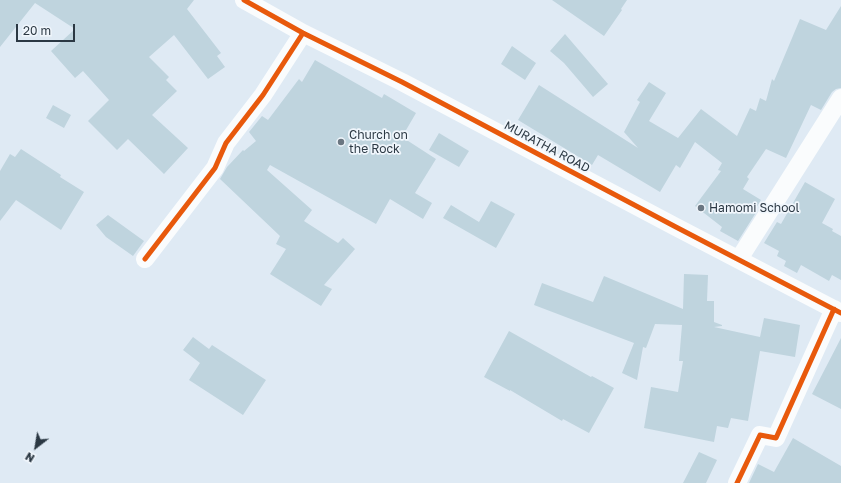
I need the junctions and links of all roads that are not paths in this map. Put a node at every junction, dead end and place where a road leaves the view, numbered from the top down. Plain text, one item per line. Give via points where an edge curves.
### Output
1 (244, 0) edge
2 (303, 33) junction
3 (841, 98) edge
4 (144, 259) dead end
5 (739, 259) junction
6 (838, 311) edge
7 (737, 483) edge

1 - 2 street, MURATHA ROAD
2 - 4 street via 263,96 226,143 215,168
2 - 5 street, MURATHA ROAD via 402,82
3 - 5 street
5 - 6 street, MURATHA ROAD
6 - 7 street via 776,438 760,435

